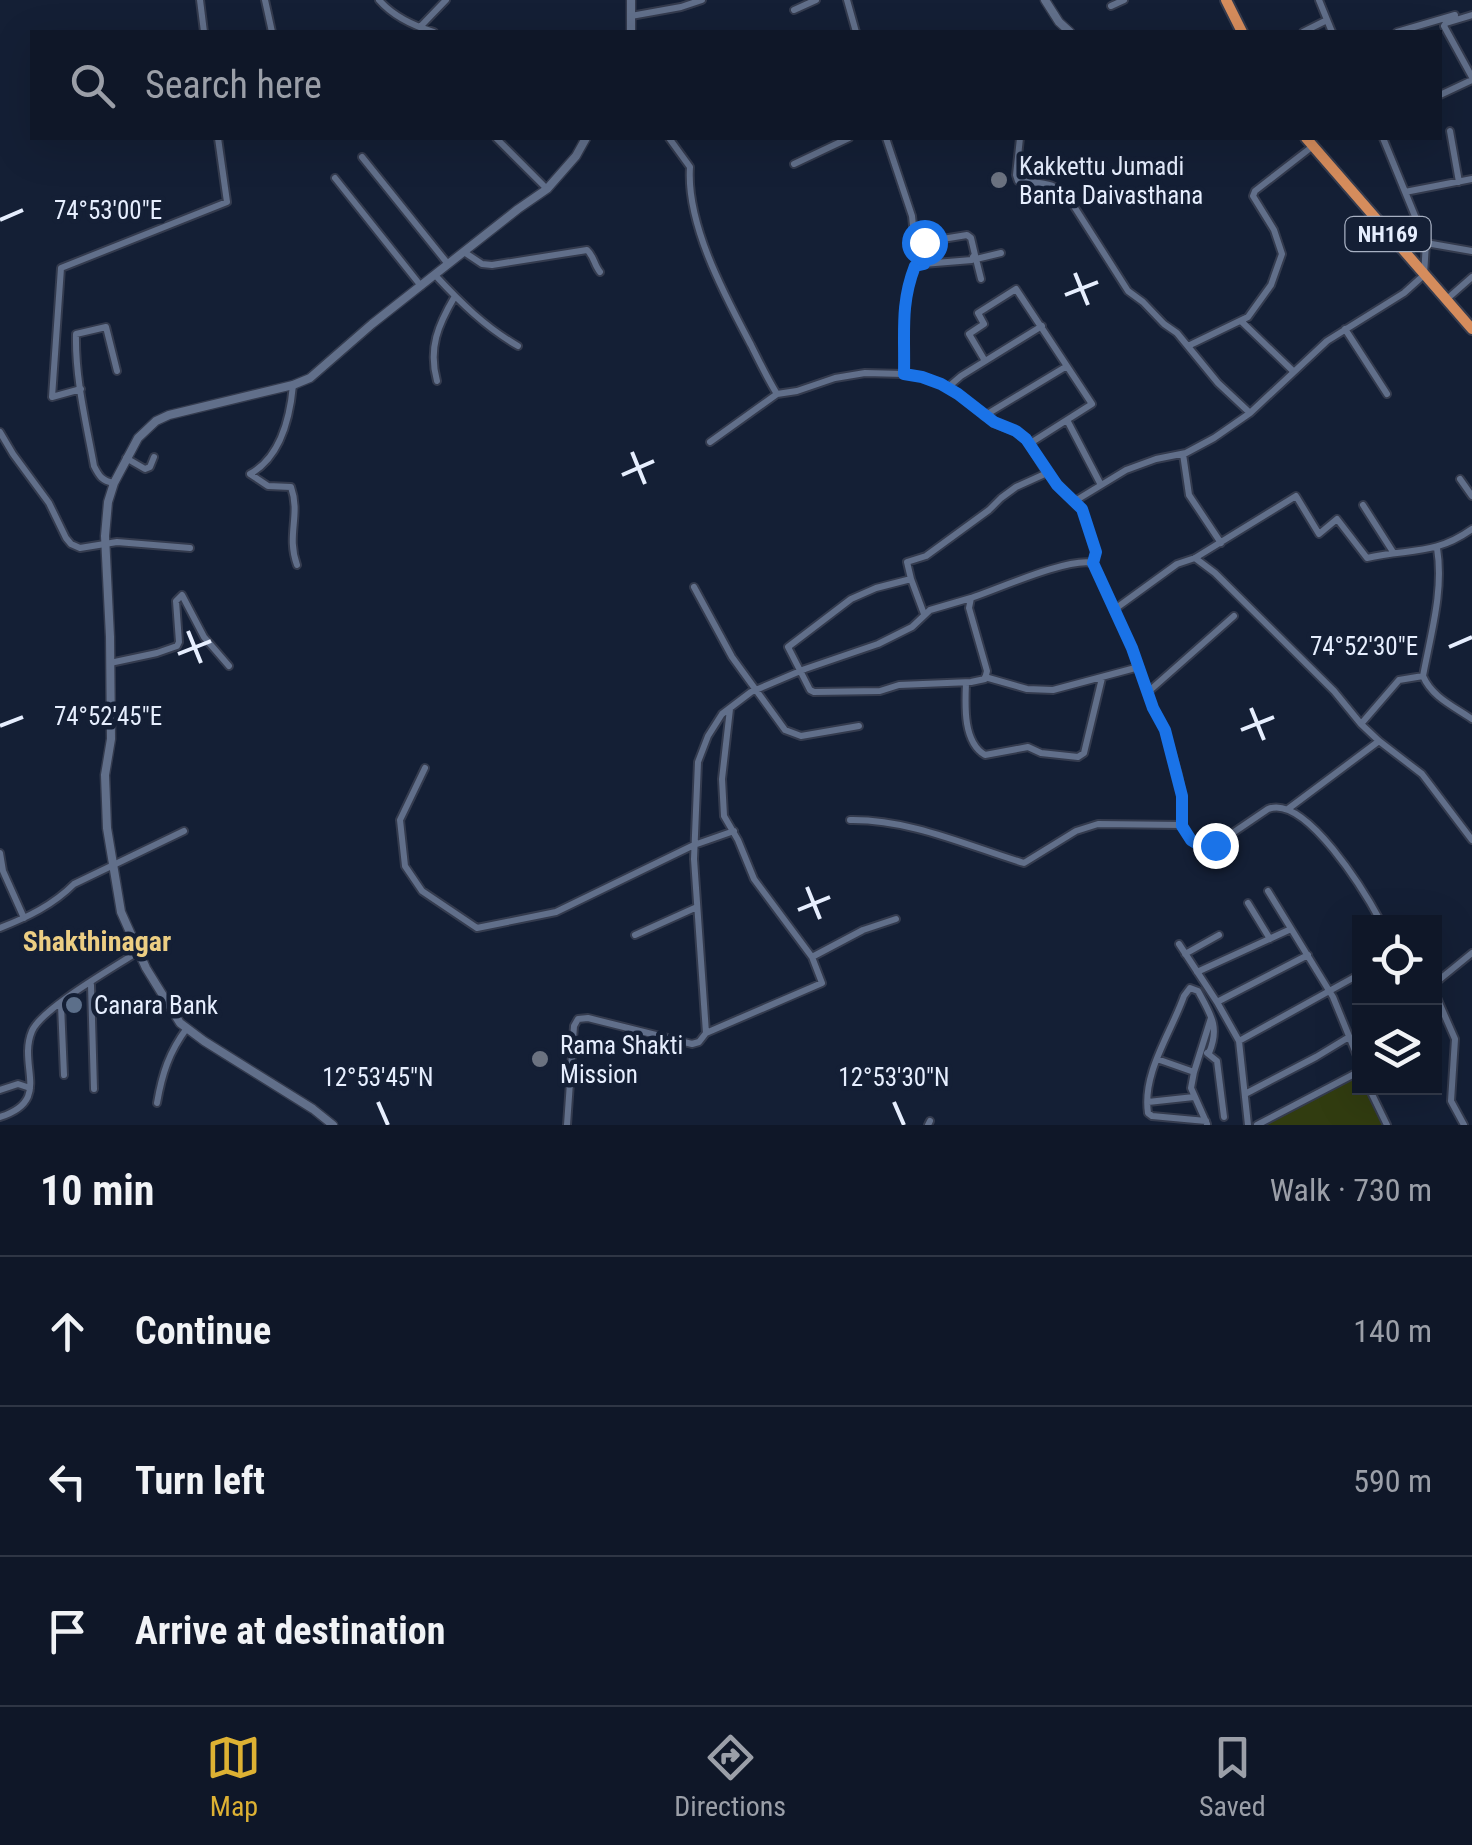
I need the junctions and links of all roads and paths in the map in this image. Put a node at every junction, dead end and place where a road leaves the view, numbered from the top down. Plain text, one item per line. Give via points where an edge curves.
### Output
1 (200, 0) edge
2 (265, 0) edge
3 (379, 0) edge
4 (446, 0) edge
5 (631, 0) edge
6 (702, 0) edge
7 (816, 0) edge
8 (847, 0) edge
9 (1045, 0) edge
10 (1124, 0) edge
11 (1226, 0) edge
12 (1318, 0) edge
13 (1111, 6) dead end
14 (794, 10) dead end
15 (1455, 14) dead end
16 (1472, 15) edge
17 (631, 16) junction
18 (1327, 20) junction
19 (420, 28) junction
20 (204, 30) edge
21 (272, 30) edge
22 (427, 30) edge
23 (631, 30) edge
24 (855, 30) edge
25 (1068, 30) edge
26 (1241, 30) edge
27 (1307, 30) edge
28 (1331, 30) edge
29 (1403, 30) edge
30 (1472, 78) edge
31 (1442, 94) edge
32 (1450, 131) dead end
33 (218, 140) edge
34 (498, 140) edge
35 (585, 140) edge
36 (670, 140) edge
37 (846, 140) edge
38 (887, 140) edge
39 (1020, 140) edge
40 (1384, 140) edge
41 (1309, 142) edge
42 (362, 157) dead end
43 (794, 164) dead end
44 (336, 178) dead end
45 (1472, 179) edge
46 (1460, 182) junction
47 (547, 189) junction
48 (1406, 192) junction
49 (924, 242) junction
50 (1426, 243) junction
51 (1472, 251) edge
52 (464, 252) junction
53 (1000, 253) dead end
54 (975, 258) junction
55 (448, 264) junction
56 (924, 264) junction
57 (600, 272) dead end
58 (435, 275) junction
59 (1424, 275) junction
60 (980, 278) dead end
61 (1472, 278) edge
62 (421, 286) junction
63 (455, 296) junction
64 (1446, 300) junction
65 (1241, 321) junction
66 (1042, 326) junction
67 (1346, 329) junction
68 (1472, 329) edge
69 (518, 346) dead end
70 (1188, 346) junction
71 (985, 361) junction
72 (1067, 366) junction
73 (117, 371) dead end
74 (1294, 372) junction
75 (904, 374) junction
76 (437, 381) dead end
77 (293, 385) junction
78 (947, 388) junction
79 (80, 389) junction
80 (777, 394) junction
81 (1386, 394) dead end
82 (1250, 414) junction
83 (984, 416) junction
84 (1067, 420) junction
85 (0, 432) edge
86 (710, 442) dead end
87 (1029, 444) junction
88 (1182, 454) junction
89 (154, 457) dead end
90 (126, 458) junction
91 (1047, 473) junction
92 (1460, 479) dead end
93 (114, 483) junction
94 (1101, 484) junction
95 (1472, 496) edge
96 (1075, 501) junction
97 (1363, 505) dead end
98 (1472, 530) edge
99 (106, 543) junction
100 (1221, 543) junction
101 (190, 548) dead end
102 (1437, 548) junction
103 (1392, 552) junction
104 (1195, 558) junction
105 (1093, 563) junction
106 (297, 565) dead end
107 (911, 579) junction
108 (694, 586) dead end
109 (971, 598) junction
110 (1115, 609) junction
111 (924, 614) junction
112 (1234, 616) dead end
113 (110, 663) junction
114 (229, 666) dead end
115 (1139, 667) junction
116 (799, 672) junction
117 (1424, 676) junction
118 (985, 677) junction
119 (1102, 678) junction
120 (966, 682) junction
121 (758, 690) junction
122 (1148, 692) junction
123 (730, 708) junction
124 (1472, 719) edge
125 (1361, 724) junction
126 (858, 726) dead end
127 (1379, 741) junction
128 (425, 768) dead end
129 (1287, 810) junction
130 (850, 820) dead end
131 (1182, 826) junction
132 (734, 831) junction
133 (184, 832) dead end
134 (1472, 840) edge
135 (694, 845) junction
136 (0, 853) edge
137 (113, 866) junction
138 (1268, 892) dead end
139 (1248, 903) dead end
140 (697, 907) junction
141 (1378, 915) edge
142 (24, 918) junction
143 (896, 919) dead end
144 (0, 928) edge
145 (1292, 928) junction
146 (635, 934) dead end
147 (1220, 935) dead end
148 (1270, 938) junction
149 (1178, 944) dead end
150 (139, 951) junction
151 (1472, 953) edge
152 (1185, 954) junction
153 (1308, 955) junction
154 (812, 956) junction
155 (1197, 972) junction
156 (1352, 979) edge
157 (1442, 981) edge
158 (90, 984) junction
159 (1330, 992) junction
160 (1217, 1002) junction
161 (60, 1004) junction
162 (1441, 1005) edge
163 (187, 1028) junction
164 (706, 1033) junction
165 (1349, 1037) junction
166 (1239, 1041) junction
167 (1352, 1044) edge
168 (1205, 1052) junction
169 (1157, 1060) junction
170 (1194, 1072) junction
171 (1352, 1075) edge
172 (64, 1076) dead end
173 (30, 1088) junction
174 (94, 1089) dead end
175 (0, 1090) edge
176 (1245, 1094) junction
177 (1372, 1095) edge
178 (1194, 1097) junction
179 (1148, 1102) junction
180 (157, 1104) dead end
181 (0, 1117) edge
182 (1224, 1118) dead end
183 (1207, 1123) edge
184 (332, 1125) edge
185 (567, 1125) edge
186 (1248, 1125) edge
187 (1258, 1125) edge
188 (1387, 1125) edge
189 (1464, 1125) edge

1 - 20 street
2 - 21 street
3 - 19 street
4 - 19 street
5 - 17 street
6 - 17 street
7 - 14 street
8 - 24 street
9 - 25 street
10 - 13 street
11 - 26 highway
12 - 18 street
15 - 29 street
16 - 30 street via 1444,26
17 - 23 street
18 - 27 street
18 - 28 street
19 - 22 street
30 - 31 street
32 - 46 street
33 - 79 street via 227,202 61,268 52,396
34 - 47 street
35 - 47 street
36 - 80 street via 690,168 697,222 719,282
37 - 43 street
38 - 49 street via 914,235
39 - 70 street via 1018,181 1060,188 1128,291
40 - 48 street
41 - 59 highway, NH169
41 - 65 street via 1255,190 1282,254 1271,285
42 - 55 street
44 - 62 street
45 - 46 street
46 - 48 street
47 - 52 street
48 - 50 street
49 - 54 street via 967,235
49 - 56 street
50 - 51 street
50 - 59 street
52 - 55 street
52 - 57 street via 492,265 587,250
53 - 54 street
54 - 56 street
54 - 60 street
55 - 58 street
56 - 75 street via 915,266 903,307
58 - 62 street
58 - 63 street
59 - 64 highway, NH169
59 - 67 street
61 - 64 street
62 - 77 street
63 - 69 street
63 - 76 street via 433,343
64 - 68 highway, NH169
65 - 70 street
65 - 74 street
66 - 71 street
66 - 71 street via 1016,289 997,300 978,314 984,324 969,334
66 - 72 street
67 - 74 street
67 - 81 street
70 - 82 street
71 - 78 street
72 - 83 street
72 - 84 street via 1092,404
73 - 79 street via 106,328 76,334
74 - 82 street
75 - 78 street
75 - 80 street via 865,373
77 - 90 street via 168,415 147,428
77 - 106 street via 287,427 263,467 250,474 268,486 291,486
78 - 83 street
79 - 93 street via 94,466 98,476
80 - 86 street
82 - 88 street
83 - 87 street
84 - 87 street
84 - 94 street
85 - 99 street via 71,544
87 - 91 street
88 - 94 street
88 - 100 street via 1189,495
89 - 90 street via 145,469
90 - 93 street
91 - 96 street
91 - 107 street via 1016,487 926,556 907,562
92 - 95 street
93 - 99 street
94 - 96 street
96 - 105 street via 1096,552
97 - 103 street
98 - 102 street
99 - 101 street
99 - 113 street
100 - 103 street via 1296,496 1319,534 1337,519 1367,558
100 - 104 street
102 - 103 street
102 - 117 street via 1440,586
104 - 110 street
104 - 125 street
105 - 109 street via 1067,564
105 - 110 street
107 - 111 street
107 - 116 street via 850,599 788,646
108 - 121 street
109 - 111 street
109 - 118 street
110 - 115 street
111 - 116 street via 878,644
112 - 122 street
113 - 114 street via 177,646 176,601 182,595
113 - 137 street via 105,775
115 - 119 street
115 - 122 street
116 - 120 street via 814,692
116 - 121 street
117 - 124 street via 1437,696
117 - 125 street via 1399,680
118 - 119 street via 1054,690
118 - 120 street
119 - 120 street via 1078,757 1028,747 980,754 964,709
121 - 123 street
121 - 126 street via 785,730 801,736
122 - 131 street via 1178,775
123 - 132 street via 722,778 724,816
123 - 135 street via 698,762
125 - 127 street
127 - 129 street
127 - 134 street via 1422,774
128 - 135 street via 400,820 405,866 422,891 477,928 556,912
129 - 131 street via 1268,809 1215,845 1201,846
129 - 141 street via 1334,851
130 - 131 street via 901,825 1024,864 1098,824
132 - 135 street
132 - 154 street via 754,879
133 - 137 street
135 - 140 street
136 - 142 street
137 - 142 street
137 - 150 street via 121,912
138 - 145 street
139 - 148 street
140 - 146 street
140 - 164 street
142 - 144 street
143 - 154 street
145 - 148 street
145 - 153 street
147 - 152 street
148 - 155 street
149 - 152 street
150 - 158 street
150 - 163 street
151 - 157 street
152 - 155 street
153 - 159 street
153 - 160 street
154 - 164 street via 822,983
155 - 160 street
156 - 159 street
158 - 161 street
158 - 174 street
159 - 165 street
159 - 166 street
160 - 166 street
161 - 172 street
161 - 173 street via 33,1029
162 - 189 street via 1455,1039 1451,1102
163 - 180 street via 162,1072
163 - 184 street
164 - 185 street via 692,1044 578,1019
165 - 167 street
165 - 176 street
166 - 176 street
168 - 169 street via 1211,1017 1198,990 1190,988
168 - 170 street
168 - 182 street via 1217,1060
169 - 170 street
169 - 179 street
170 - 178 street
171 - 187 street
173 - 175 street
173 - 181 street via 24,1106
176 - 186 street
177 - 188 street
178 - 179 street
178 - 183 street
179 - 183 street via 1152,1116

